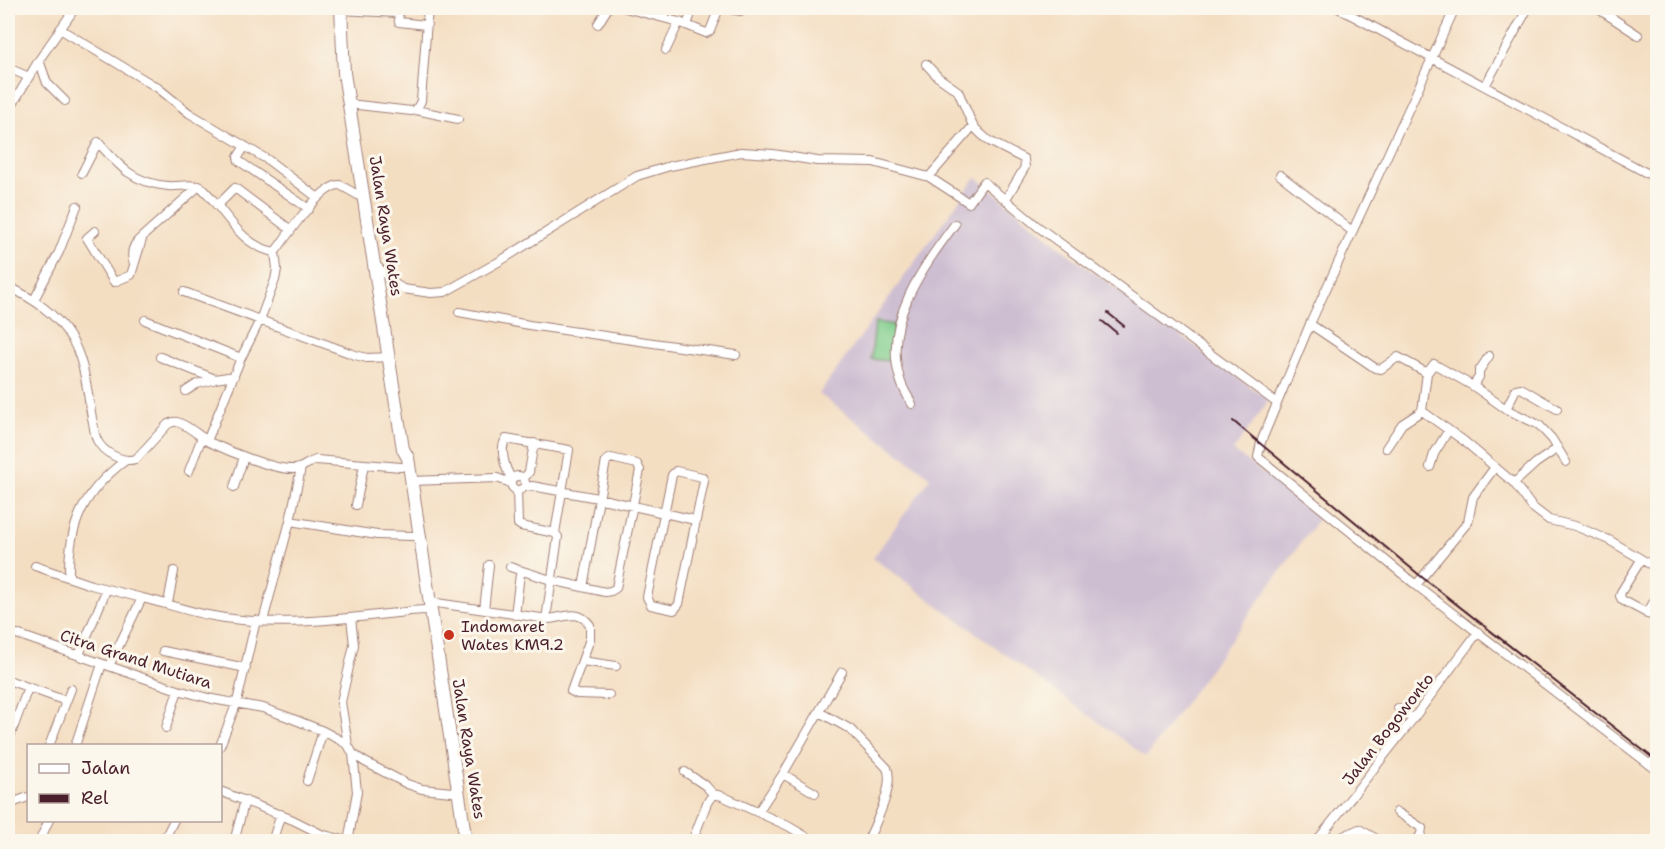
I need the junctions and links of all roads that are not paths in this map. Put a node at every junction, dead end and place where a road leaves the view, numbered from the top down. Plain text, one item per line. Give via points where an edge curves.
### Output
1 (74, 8) edge
2 (341, 8) edge
3 (428, 8) edge
4 (608, 8) edge
5 (625, 8) edge
6 (667, 8) edge
7 (693, 8) edge
8 (719, 8) edge
9 (724, 8) edge
10 (746, 8) edge
11 (1338, 8) edge
12 (1455, 8) edge
13 (1528, 8) edge
14 (1597, 8) edge
15 (640, 10) edge
16 (664, 17) junction
17 (683, 23) junction
18 (598, 24) dead end
19 (426, 25) junction
20 (60, 29) junction
21 (1638, 35) dead end
22 (666, 50) dead end
23 (1432, 57) junction
24 (39, 60) junction
25 (926, 64) dead end
26 (8, 68) edge
27 (29, 77) junction
28 (1485, 86) junction
29 (64, 101) dead end
30 (349, 104) junction
31 (416, 110) junction
32 (8, 112) edge
33 (458, 119) dead end
34 (973, 126) junction
35 (91, 134) dead end
36 (98, 142) junction
37 (245, 146) junction
38 (82, 173) dead end
39 (1280, 175) dead end
40 (929, 177) junction
41 (1658, 179) edge
42 (199, 186) junction
43 (318, 198) junction
44 (365, 199) junction
45 (1006, 199) junction
46 (78, 206) dead end
47 (217, 206) junction
48 (309, 209) junction
49 (956, 224) dead end
50 (291, 230) junction
51 (96, 231) dead end
52 (1352, 231) junction
53 (275, 252) junction
54 (374, 263) junction
55 (8, 285) edge
56 (184, 292) dead end
57 (34, 300) junction
58 (459, 312) dead end
59 (146, 320) dead end
60 (260, 320) junction
61 (1311, 324) junction
62 (736, 355) dead end
63 (1489, 356) dead end
64 (160, 357) dead end
65 (390, 357) junction
66 (242, 358) junction
67 (1427, 373) junction
68 (234, 376) junction
69 (215, 379) junction
70 (1473, 386) junction
71 (186, 391) dead end
72 (1275, 402) junction
73 (912, 404) dead end
74 (1506, 409) junction
75 (1557, 409) dead end
76 (1422, 411) junction
77 (1448, 431) junction
78 (205, 439) junction
79 (534, 443) junction
80 (1386, 448) dead end
81 (1558, 448) junction
82 (403, 449) junction
83 (244, 457) junction
84 (126, 459) junction
85 (1566, 462) dead end
86 (364, 465) junction
87 (401, 467) junction
88 (1430, 467) dead end
89 (1495, 467) junction
90 (301, 468) junction
91 (189, 471) dead end
92 (411, 481) junction
93 (518, 483) junction
94 (1514, 483) junction
95 (234, 487) dead end
96 (562, 492) junction
97 (598, 498) junction
98 (356, 505) dead end
99 (633, 507) junction
100 (664, 514) junction
101 (695, 520) junction
102 (290, 521) junction
103 (555, 533) junction
104 (413, 536) junction
105 (1641, 560) junction
106 (489, 565) dead end
107 (35, 566) dead end
108 (510, 567) dead end
109 (1658, 569) edge
110 (174, 571) dead end
111 (520, 574) dead end
112 (69, 577) junction
113 (551, 580) junction
114 (1416, 585) junction
115 (583, 587) junction
116 (105, 593) dead end
117 (1658, 594) edge
118 (142, 598) junction
119 (168, 603) junction
120 (427, 606) junction
121 (484, 610) junction
122 (1647, 614) junction
123 (515, 615) junction
124 (351, 618) junction
125 (546, 619) junction
126 (1658, 620) edge
127 (260, 621) junction
128 (8, 631) edge
129 (1478, 632) junction
130 (163, 651) dead end
131 (79, 655) junction
132 (582, 661) junction
133 (105, 665) junction
134 (616, 666) dead end
135 (246, 668) junction
136 (842, 672) dead end
137 (8, 680) edge
138 (28, 688) junction
139 (71, 689) dead end
140 (178, 690) junction
141 (609, 695) dead end
142 (66, 701) junction
143 (237, 702) junction
144 (1398, 708) dead end
145 (819, 712) junction
146 (1413, 719) junction
147 (166, 728) dead end
148 (323, 731) junction
149 (54, 741) edge
150 (8, 742) edge
151 (77, 744) edge
152 (221, 744) edge
153 (348, 745) junction
154 (353, 754) junction
155 (1658, 755) edge
156 (1650, 765) junction
157 (1658, 771) edge
158 (685, 772) dead end
159 (783, 774) junction
160 (307, 781) dead end
161 (222, 792) edge
162 (452, 792) junction
163 (814, 793) dead end
164 (713, 794) junction
165 (27, 797) edge
166 (245, 800) junction
167 (12, 803) dead end
168 (758, 812) junction
169 (1397, 812) dead end
170 (280, 814) junction
171 (48, 822) edge
172 (173, 822) edge
173 (1324, 832) junction
174 (1339, 840) edge
175 (349, 841) edge
176 (39, 842) edge
177 (163, 842) edge
178 (234, 842) edge
179 (272, 842) edge
180 (460, 842) edge
181 (466, 842) edge
182 (692, 842) edge
183 (815, 842) edge
184 (867, 842) edge
185 (1316, 842) edge
186 (1382, 842) edge
187 (1416, 842) edge

1 - 20 street
2 - 19 street via 398,13 399,22
2 - 30 highway, Jalan Raya Wates
3 - 19 street
4 - 18 street
5 - 15 street
6 - 16 street
7 - 17 street
8 - 17 street via 709,33
9 - 10 street
11 - 23 street
12 - 23 street
13 - 28 street
14 - 21 street
15 - 16 street
16 - 17 street
17 - 22 street
19 - 31 street via 422,101
20 - 24 street
20 - 37 street
23 - 28 street
23 - 52 street
24 - 27 street
24 - 29 street via 47,83
25 - 34 street via 958,92
26 - 27 street
27 - 32 street
28 - 41 street
30 - 31 street
30 - 44 highway, Jalan Raya Wates
31 - 33 street
34 - 40 street
34 - 45 street via 989,141 1024,159 1025,167
35 - 36 street
36 - 38 street
36 - 42 street via 134,177 159,185
37 - 43 street
37 - 48 street via 239,161
39 - 52 street
40 - 45 street via 969,202 984,182
40 - 54 street via 873,162 817,161 741,152 670,165 638,176 445,292 403,289
42 - 47 street
42 - 51 street via 133,247 135,266 130,277 114,282 87,238
43 - 44 street via 337,185
43 - 48 street
44 - 54 highway, Jalan Raya Wates
45 - 72 street
46 - 57 street
47 - 50 street via 235,188
47 - 53 street via 242,234
48 - 50 street
49 - 73 street via 935,251 900,316 897,368
50 - 53 street
52 - 61 street
53 - 60 street via 275,280
54 - 65 highway, Jalan Raya Wates
55 - 57 street
56 - 60 street
57 - 84 street via 60,322 77,350 96,439 106,450
58 - 62 street
59 - 66 street
60 - 65 street via 355,355
60 - 66 street
61 - 67 street via 1375,368 1381,369 1398,357
61 - 72 street
63 - 70 street
64 - 69 street
65 - 82 highway, Jalan Raya Wates
66 - 68 street
67 - 70 street via 1434,364
67 - 76 street
68 - 69 street
68 - 78 street
69 - 71 street
70 - 74 street
72 - 114 street via 1258,459
74 - 75 street via 1516,389 1521,388
74 - 81 street via 1539,425
76 - 77 street
76 - 80 street via 1402,424
77 - 88 street
77 - 89 street
78 - 83 street
78 - 84 street via 171,422 136,459
78 - 91 street
79 - 93 street via 529,472
79 - 93 street via 504,440 507,470
79 - 96 street via 569,450
81 - 85 street
81 - 94 street
82 - 87 highway, Jalan Raya Wates
82 - 92 highway, Jalan Raya Wates
83 - 90 street via 288,469
83 - 95 street
84 - 112 street via 95,488 75,520
86 - 87 street
86 - 90 street via 316,460
86 - 98 street
87 - 104 highway, Jalan Raya Wates
89 - 94 street
89 - 114 street via 1473,497 1468,522
90 - 102 street
92 - 93 street via 496,478
92 - 120 highway, Jalan Raya Wates
93 - 96 street
93 - 103 street via 518,524
94 - 105 street via 1532,507 1551,521 1609,540
96 - 97 street
96 - 103 street
97 - 99 street
97 - 99 street via 606,461 611,458 639,466
97 - 115 street
99 - 100 street
99 - 115 street via 616,588 608,592
100 - 101 street
100 - 101 street via 676,471 704,478
100 - 101 street via 647,597 651,605 674,610 679,606
102 - 104 street via 377,535
102 - 127 street
103 - 113 street via 558,537
104 - 120 highway, Jalan Raya Wates
105 - 109 street
105 - 122 street via 1620,596
106 - 121 street
107 - 112 street
108 - 113 street
110 - 119 street
111 - 123 street
112 - 118 street
113 - 115 street
113 - 125 street
114 - 129 street
116 - 131 street
117 - 122 street
118 - 119 street
118 - 133 street
119 - 127 street via 210,616
120 - 121 street
120 - 124 street
120 - 162 highway, Jalan Raya Wates
120 - 181 highway, Jalan Raya Wates
121 - 123 street
122 - 126 street
123 - 125 street
124 - 127 street
124 - 153 street via 354,645 341,702
125 - 132 street via 575,614 588,621 591,635
127 - 135 street
128 - 131 street, Citra Grand Mutiara
129 - 146 street, Jalan Bogowonto
129 - 156 street
130 - 135 street
131 - 133 street, Citra Grand Mutiara
132 - 134 street
132 - 141 street via 571,691
133 - 140 street, Citra Grand Mutiara
133 - 151 street
135 - 143 street
136 - 145 street
137 - 138 street
138 - 142 street
138 - 150 street
139 - 142 street
140 - 143 street, Citra Grand Mutiara
140 - 147 street
142 - 149 street
143 - 148 street, Citra Grand Mutiara
143 - 152 street
144 - 146 street
145 - 159 street
145 - 184 street via 850,729 890,773
146 - 173 street, Jalan Bogowonto
148 - 153 street, Citra Grand Mutiara
148 - 160 street
153 - 154 street
154 - 162 street via 407,784
154 - 175 street via 357,792
155 - 156 street
156 - 157 street
158 - 164 street
159 - 163 street
159 - 168 street
161 - 166 street
162 - 180 highway, Jalan Raya Wates
164 - 168 street
164 - 182 street
165 - 167 street
166 - 170 street
166 - 178 street
168 - 183 street
169 - 187 street via 1421,827
170 - 175 street via 321,834
170 - 179 street
171 - 176 street
172 - 177 street
173 - 174 street
173 - 185 street, Jalan Bogowonto
174 - 186 street via 1359,829

